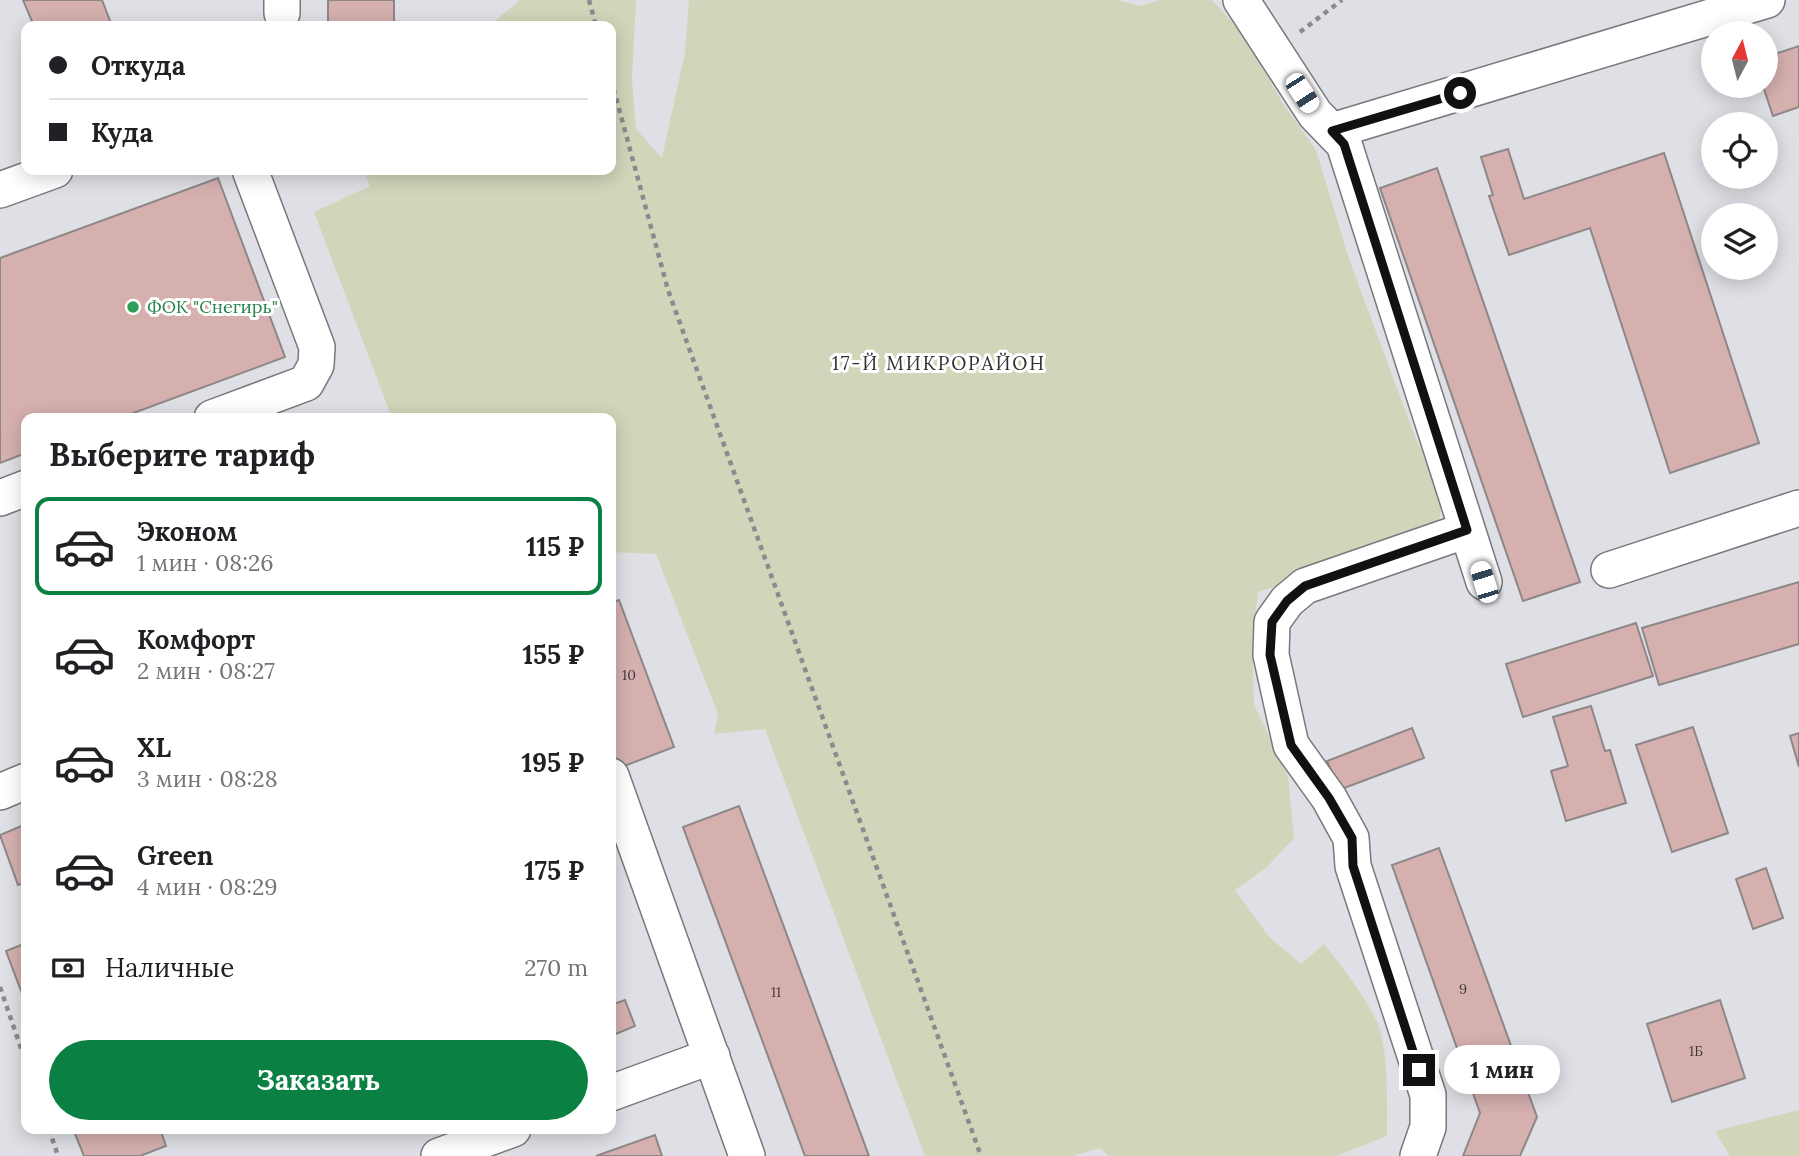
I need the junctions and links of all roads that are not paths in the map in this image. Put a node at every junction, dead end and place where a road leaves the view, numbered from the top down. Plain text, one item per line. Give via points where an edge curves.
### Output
1 (1241, 0) edge
2 (1767, 0) edge
3 (1332, 131) junction
4 (41, 175) edge
5 (252, 175) edge
6 (0, 190) edge
7 (225, 413) edge
8 (21, 490) edge
9 (0, 498) edge
10 (1799, 508) edge
11 (1467, 530) junction
12 (1609, 570) dead end
13 (1484, 582) dead end
14 (21, 784) edge
15 (0, 792) edge
16 (616, 798) edge
17 (712, 1056) junction
18 (616, 1091) edge
19 (499, 1134) edge
20 (439, 1156) edge
21 (747, 1156) edge
22 (1418, 1156) edge

1 - 3 street via 1315,114
2 - 3 street
3 - 11 street via 1344,144
4 - 6 street
5 - 7 street via 317,347 316,365 306,383
8 - 9 street
10 - 12 street
11 - 13 street
11 - 22 street via 1305,586 1272,622 1270,655 1291,745 1352,838 1353,866 1428,1095 1429,1127
14 - 15 street
16 - 17 street
17 - 18 street
17 - 21 street
19 - 20 street

